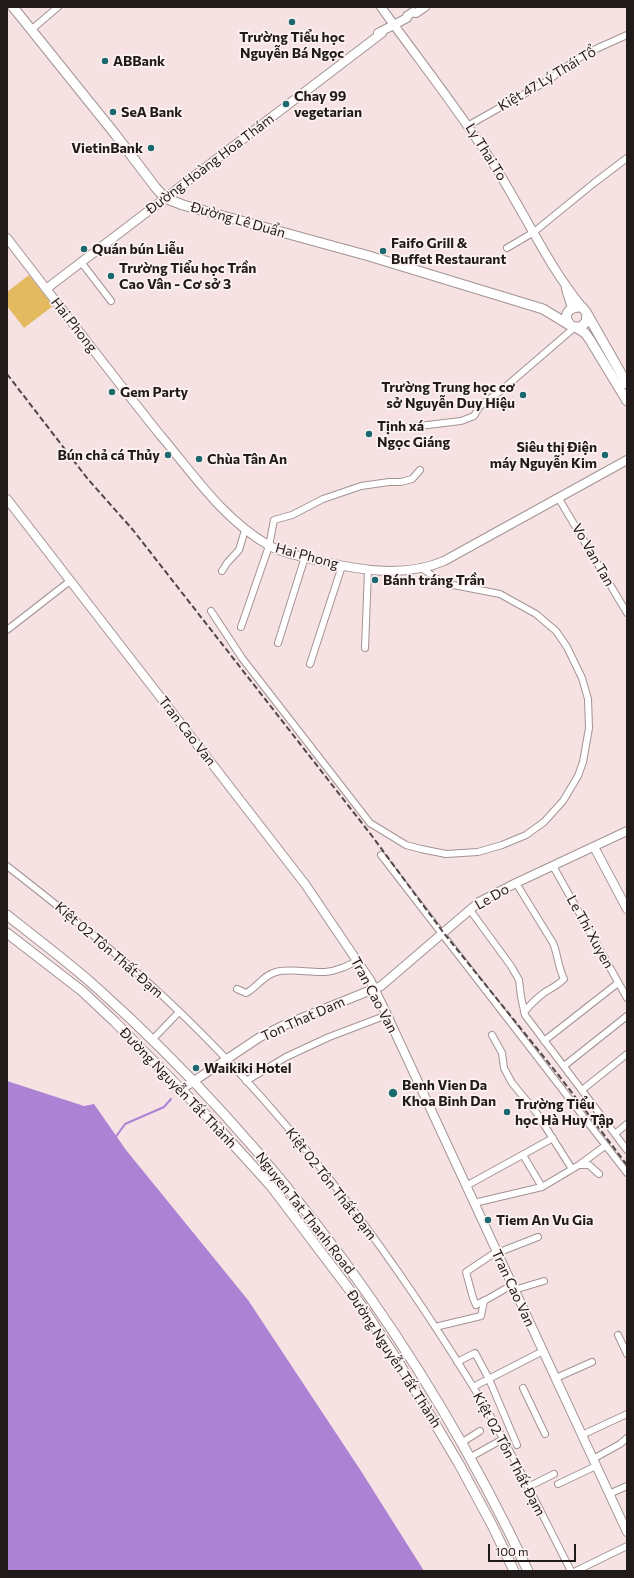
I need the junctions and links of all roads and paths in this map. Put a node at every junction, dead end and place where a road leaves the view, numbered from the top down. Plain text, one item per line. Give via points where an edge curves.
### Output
1 (13, 7) edge
2 (58, 7) edge
3 (381, 7) edge
4 (425, 7) edge
5 (395, 25) junction
6 (31, 30) junction
7 (627, 35) edge
8 (469, 125) junction
9 (627, 158) edge
10 (165, 198) junction
11 (534, 232) junction
12 (7, 238) edge
13 (506, 248) dead end
14 (81, 262) junction
15 (566, 286) junction
16 (46, 289) junction
17 (111, 301) dead end
18 (582, 307) junction
19 (571, 309) junction
20 (545, 310) junction
21 (587, 315) junction
22 (574, 327) junction
23 (627, 384) edge
24 (627, 401) edge
25 (402, 428) dead end
26 (627, 460) edge
27 (420, 470) dead end
28 (559, 498) junction
29 (7, 499) edge
30 (245, 530) junction
31 (268, 546) junction
32 (305, 557) junction
33 (342, 566) junction
34 (423, 569) junction
35 (368, 570) junction
36 (222, 571) dead end
37 (70, 581) junction
38 (211, 611) dead end
39 (627, 613) edge
40 (241, 627) dead end
41 (7, 630) edge
42 (278, 643) dead end
43 (365, 648) dead end
44 (310, 664) dead end
45 (627, 831) edge
46 (594, 847) junction
47 (381, 855) dead end
48 (7, 866) edge
49 (553, 866) junction
50 (516, 883) junction
51 (627, 909) edge
52 (470, 910) junction
53 (7, 915) edge
54 (23, 928) junction
55 (7, 933) edge
56 (441, 934) junction
57 (15, 939) junction
58 (357, 961) junction
59 (618, 983) junction
60 (237, 989) dead end
61 (374, 989) junction
62 (627, 998) edge
63 (179, 1012) junction
64 (524, 1012) junction
65 (387, 1015) junction
66 (627, 1016) edge
67 (492, 1035) dead end
68 (152, 1040) junction
69 (544, 1041) junction
70 (627, 1054) edge
71 (226, 1059) junction
72 (564, 1066) junction
73 (194, 1081) junction
74 (246, 1081) junction
75 (182, 1089) junction
76 (582, 1090) junction
77 (627, 1124) edge
78 (616, 1134) junction
79 (553, 1138) junction
80 (605, 1146) junction
81 (627, 1150) edge
82 (523, 1155) junction
83 (579, 1165) junction
84 (572, 1169) junction
85 (627, 1173) edge
86 (599, 1174) dead end
87 (466, 1186) junction
88 (542, 1187) junction
89 (474, 1203) junction
90 (538, 1237) dead end
91 (337, 1251) junction
92 (497, 1252) junction
93 (327, 1258) junction
94 (544, 1281) dead end
95 (513, 1287) junction
96 (485, 1300) junction
97 (435, 1327) junction
98 (618, 1335) dead end
99 (543, 1351) junction
100 (627, 1354) edge
101 (458, 1362) junction
102 (592, 1362) dead end
103 (556, 1378) junction
104 (489, 1379) junction
105 (473, 1387) junction
106 (523, 1388) dead end
107 (438, 1400) junction
108 (426, 1407) junction
109 (627, 1414) edge
110 (480, 1431) dead end
111 (546, 1434) dead end
112 (582, 1435) junction
113 (627, 1438) edge
114 (502, 1439) junction
115 (461, 1443) junction
116 (517, 1444) dead end
117 (470, 1458) junction
118 (594, 1462) junction
119 (554, 1474) dead end
120 (558, 1484) dead end
121 (627, 1486) edge
122 (528, 1487) junction
123 (609, 1494) junction
124 (627, 1532) edge
125 (627, 1546) edge
126 (514, 1571) edge
127 (528, 1571) edge
128 (571, 1571) edge
129 (576, 1571) edge

1 - 6 main road, Đường Lê Duẩn
2 - 6 street
3 - 5 street, Ly Thai To
4 - 5 street, Đường Hoàng Hoa Thám via 409,19
5 - 8 street, Ly Thai To
5 - 10 street, Đường Hoàng Hoa Thám via 381,31
6 - 10 main road, Đường Lê Duẩn
7 - 8 street, Kiệt 47 Lý Thái Tổ via 578,59 547,81
8 - 11 street, Ly Thai To
9 - 11 street
10 - 14 street, Đường Hoàng Hoa Thám
10 - 20 main road, Đường Lê Duẩn
11 - 13 street
11 - 15 street, Ly Thai To
12 - 16 street, Hai Phong
14 - 16 street, Đường Hoàng Hoa Thám
14 - 17 street
15 - 18 street
15 - 19 street
16 - 30 street, Hai Phong via 192,475 227,515
18 - 19 main road
18 - 21 main road
19 - 20 main road, Đường Lê Duẩn
19 - 22 main road via 567,317
20 - 22 main road, Đường Lê Duẩn
21 - 22 main road via 584,325
21 - 23 main road
22 - 24 main road, Đường Lê Duẩn via 590,340
22 - 25 street via 480,406 474,416
26 - 28 street, Hai Phong
27 - 31 street via 412,479 361,486 274,520
28 - 34 street, Hai Phong via 444,561
28 - 39 street, Vo Van Tan
29 - 37 street, Tran Cao Van
30 - 31 street, Hai Phong
30 - 36 street via 239,550
31 - 32 street, Hai Phong
31 - 40 street
32 - 33 street, Hai Phong
32 - 42 street
33 - 35 street, Hai Phong
33 - 44 street
34 - 35 street, Hai Phong
34 - 38 street via 443,583 500,594 536,614 556,631 566,647 582,678 588,700 589,728 585,754 578,776 563,801 544,822 526,835 478,852 446,854 421,849 396,839 370,823 242,658
35 - 43 street
37 - 41 street
37 - 58 street, Tran Cao Van via 305,884
45 - 46 street, Le Do
46 - 49 street, Le Do
46 - 51 street
47 - 56 street
48 - 63 street, Kiệt 02 Tôn Thất Đạm via 88,930
49 - 50 street, Le Do
49 - 59 street, Le Thi Xuyen
50 - 52 street, Le Do
50 - 64 street via 555,948 559,969 564,979 532,1002
52 - 56 street, Le Do
52 - 64 street via 519,980
53 - 54 main road, Nguyen Tat Thanh Road
54 - 57 main road
54 - 68 main road, Nguyen Tat Thanh Road via 96,987
55 - 57 main road, Đường Nguyễn Tất Thành
56 - 61 street, Le Do via 382,986
56 - 80 street
57 - 75 main road, Đường Nguyễn Tất Thành via 82,991
58 - 60 street via 338,970 326,972 275,972 246,993
58 - 61 street, Tran Cao Van
59 - 62 street, Le Thi Xuyen
59 - 69 street
61 - 65 street, Tran Cao Van
61 - 71 street, Ton That Dam via 282,1026
63 - 68 street
63 - 71 street, Kiệt 02 Tôn Thất Đạm
64 - 69 street
65 - 74 street via 329,1037
65 - 87 street, Tran Cao Van
66 - 72 street
67 - 79 street via 502,1053 502,1061 509,1079
68 - 73 main road, Nguyen Tat Thanh Road
69 - 72 street
70 - 76 street
71 - 73 street, Ton That Dam
71 - 74 street, Kiệt 02 Tôn Thất Đạm
72 - 76 street
73 - 75 street, Ton That Dam
73 - 91 main road, Nguyen Tat Thanh Road via 280,1178
74 - 97 street, Kiệt 02 Tôn Thất Đạm via 353,1210
75 - 93 main road, Đường Nguyễn Tất Thành via 271,1186
76 - 78 street
77 - 78 street
78 - 81 street
79 - 82 street
79 - 84 street
80 - 83 street
80 - 85 street
82 - 87 street
82 - 88 street
83 - 84 street
83 - 86 street via 588,1165
84 - 88 street
87 - 89 street, Tran Cao Van
88 - 89 street
89 - 92 street, Tran Cao Van
90 - 92 street
91 - 93 main road
91 - 107 main road, Nguyen Tat Thanh Road
92 - 95 street, Tran Cao Van
92 - 96 street via 466,1272 476,1305
93 - 108 main road, Đường Nguyễn Tất Thành via 361,1305
94 - 95 street
95 - 96 street
95 - 99 street, Tran Cao Van
96 - 97 street via 481,1316
97 - 101 street, Kiệt 02 Tôn Thất Đạm
98 - 100 street
99 - 103 street, Tran Cao Van
99 - 104 street
101 - 104 street via 475,1353
101 - 105 street, Kiệt 02 Tôn Thất Đạm
102 - 103 street
103 - 112 street, Tran Cao Van
104 - 105 street
104 - 116 street
105 - 114 street, Kiệt 02 Tôn Thất Đạm
106 - 111 street
107 - 108 main road
107 - 115 main road, Nguyen Tat Thanh Road
108 - 126 main road, Đường Nguyễn Tất Thành via 492,1525
109 - 112 street
110 - 115 street
112 - 118 street, Tran Cao Van
113 - 118 street
114 - 117 street
114 - 122 street, Kiệt 02 Tôn Thất Đạm
115 - 117 main road, Nguyen Tat Thanh Road
117 - 127 main road, Nguyen Tat Thanh Road
118 - 120 street
118 - 123 street, Tran Cao Van
119 - 122 street
121 - 123 street
122 - 128 street, Kiệt 02 Tôn Thất Đạm
123 - 124 street, Tran Cao Van
125 - 129 street

